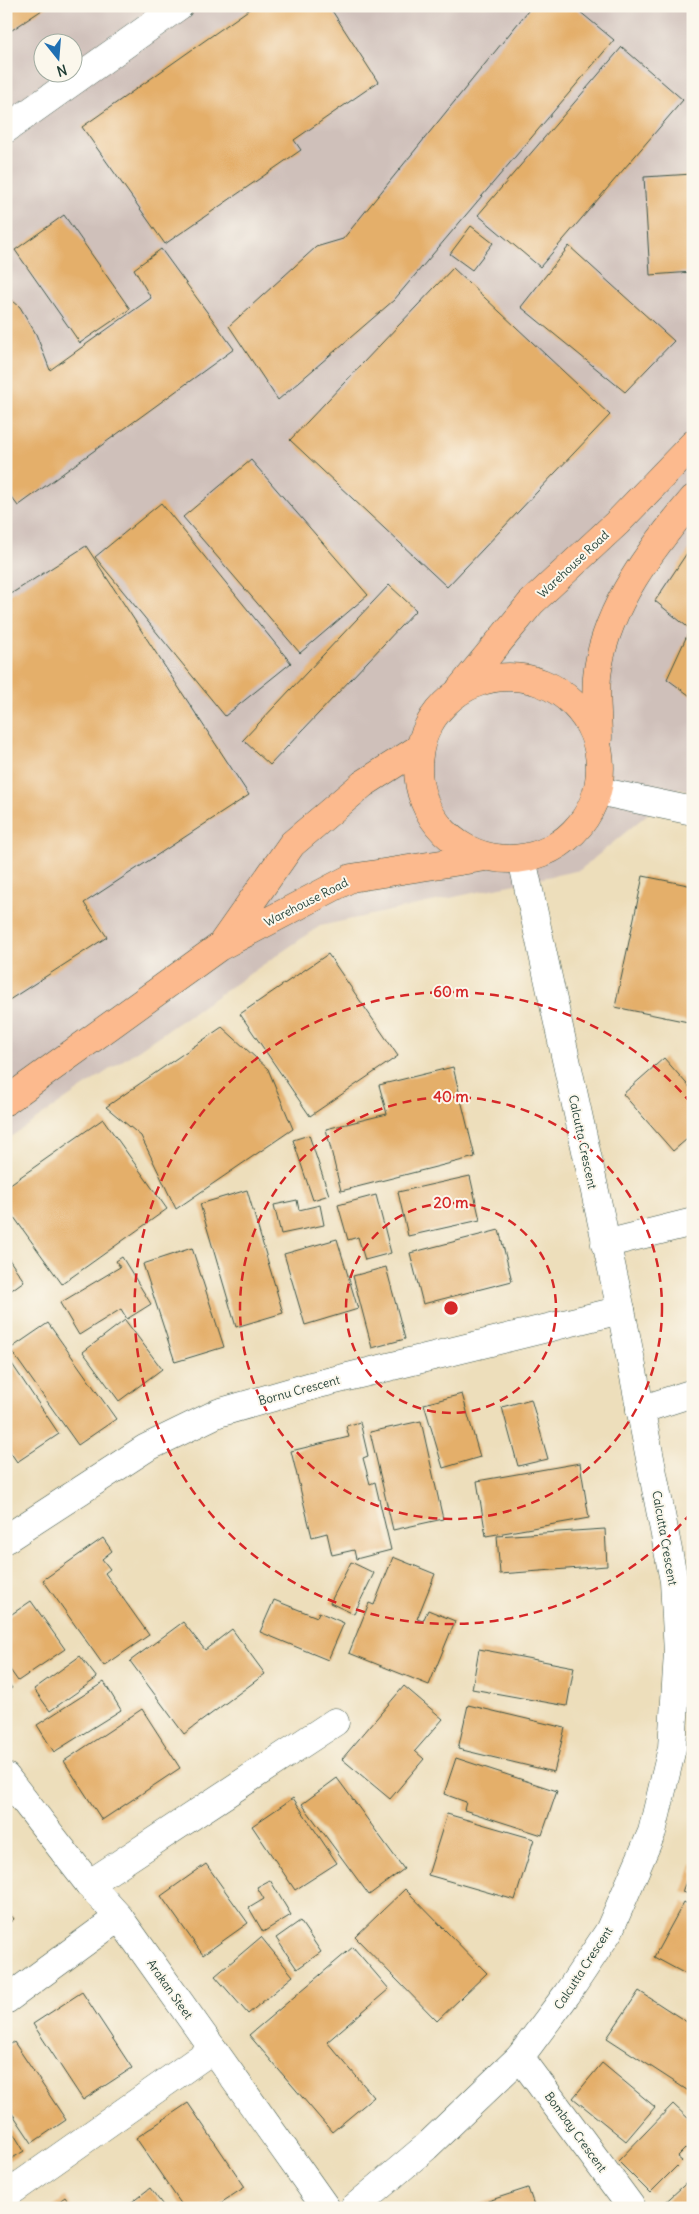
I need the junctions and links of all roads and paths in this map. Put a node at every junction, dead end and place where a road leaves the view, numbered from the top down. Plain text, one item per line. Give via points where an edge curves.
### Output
1 (179, 6) edge
2 (6, 129) edge
3 (693, 444) edge
4 (693, 499) edge
5 (459, 690) junction
6 (598, 745) junction
7 (418, 749) junction
8 (598, 791) junction
9 (693, 811) edge
10 (486, 857) junction
11 (522, 859) junction
12 (219, 947) junction
13 (6, 1101) edge
14 (693, 1222) edge
15 (605, 1244) junction
16 (621, 1310) junction
17 (693, 1393) edge
18 (640, 1410) junction
19 (6, 1539) edge
20 (335, 1722) dead end
21 (6, 1777) edge
22 (88, 1884) junction
23 (119, 1917) junction
24 (6, 2000) edge
25 (213, 2049) junction
26 (520, 2057) junction
27 (6, 2195) edge
28 (326, 2208) edge
29 (354, 2208) edge
30 (632, 2208) edge

1 - 2 street
3 - 5 main road, Warehouse Road via 617,523 531,603
4 - 6 main road via 640,567 610,626 597,670
5 - 6 main road via 486,679 515,676 543,682 567,697 587,718
5 - 7 main road, Warehouse Road via 433,716
6 - 8 main road
7 - 10 main road via 417,783 429,815 452,841
7 - 12 main road, Warehouse Road via 363,784 292,844
8 - 9 street
8 - 11 main road via 587,816 570,836 548,852
10 - 11 main road
10 - 12 main road, Warehouse Road via 351,878
11 - 15 street, Calcutta Crescent
12 - 13 main road, Warehouse Road
14 - 15 street
15 - 16 street, Calcutta Crescent
16 - 18 street, Calcutta Crescent
16 - 19 street, Bornu Crescent via 218,1412 146,1448
17 - 18 street
18 - 26 street, Calcutta Crescent via 674,1581 678,1653 672,1748 652,1832 609,1931
20 - 22 street
21 - 22 street, Arakan Steet
22 - 23 street, Arakan Steet
23 - 24 street
23 - 25 street, Arakan Steet
25 - 27 street
25 - 28 street, Arakan Steet
26 - 29 street, Calcutta Crescent via 426,2147
26 - 30 street, Bombay Crescent

